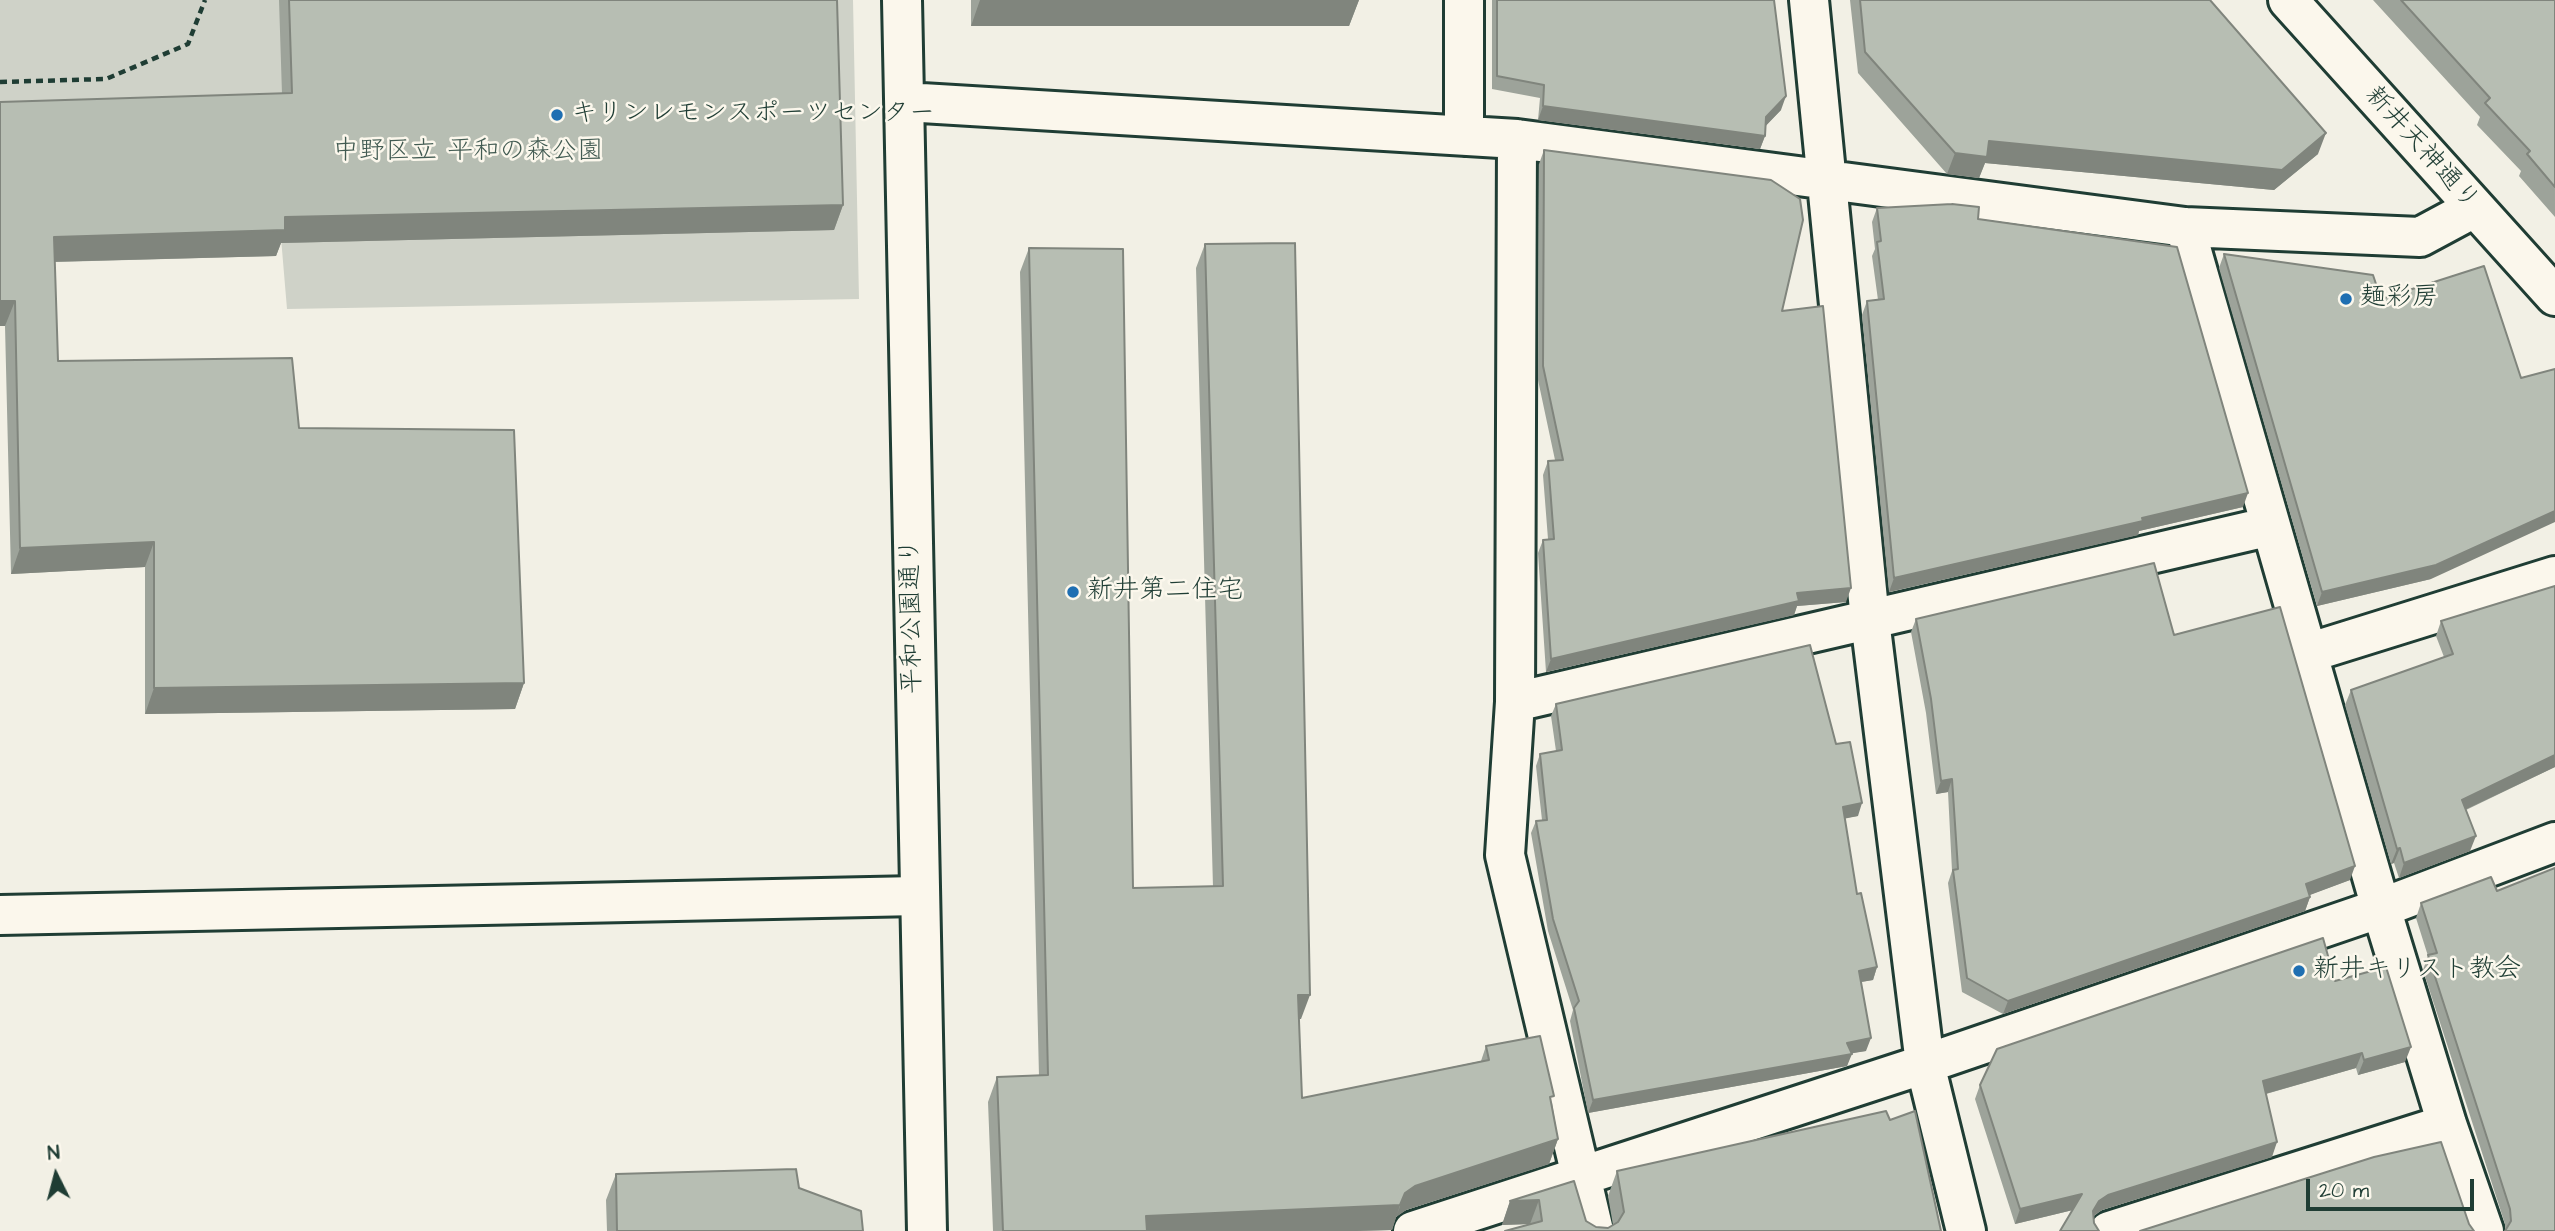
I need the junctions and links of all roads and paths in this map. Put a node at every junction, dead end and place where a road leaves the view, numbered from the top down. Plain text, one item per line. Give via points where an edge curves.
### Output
1 (205, 0) edge
2 (902, 0) edge
3 (1464, 0) edge
4 (1809, 0) edge
5 (2288, 0) edge
6 (0, 82) edge
7 (905, 102) junction
8 (1464, 136) junction
9 (1517, 139) junction
10 (1824, 178) junction
11 (2474, 208) junction
12 (2185, 227) junction
13 (2555, 296) edge
14 (2271, 526) junction
15 (2555, 576) edge
16 (1870, 620) junction
17 (2308, 653) junction
18 (1515, 702) junction
19 (2555, 842) edge
20 (918, 896) junction
21 (2381, 908) junction
22 (0, 915) edge
23 (1925, 1064) junction
24 (2447, 1124) junction
25 (1581, 1177) junction
26 (927, 1231) edge
27 (1413, 1231) edge
28 (1594, 1231) edge
29 (1966, 1231) edge
30 (2109, 1231) edge
31 (2484, 1231) edge

1 - 6 path via 188,44 106,79
2 - 7 street, 平和公園通り
3 - 8 street
4 - 10 street
5 - 11 street, 新井天神通り
7 - 8 street
7 - 20 street, 平和公園通り
8 - 9 street
9 - 10 street
9 - 18 street
10 - 12 street
10 - 16 street
11 - 12 street via 2420,237
11 - 13 street, 新井天神通り
12 - 14 street
14 - 16 street
14 - 17 street
15 - 17 street
16 - 18 street
16 - 23 street
17 - 21 street
18 - 25 street via 1505,855
19 - 21 street
20 - 22 street
20 - 26 street, 平和公園通り
21 - 23 street
21 - 24 street
23 - 25 street
23 - 29 street
24 - 30 street
24 - 31 street
25 - 27 street
25 - 28 street

